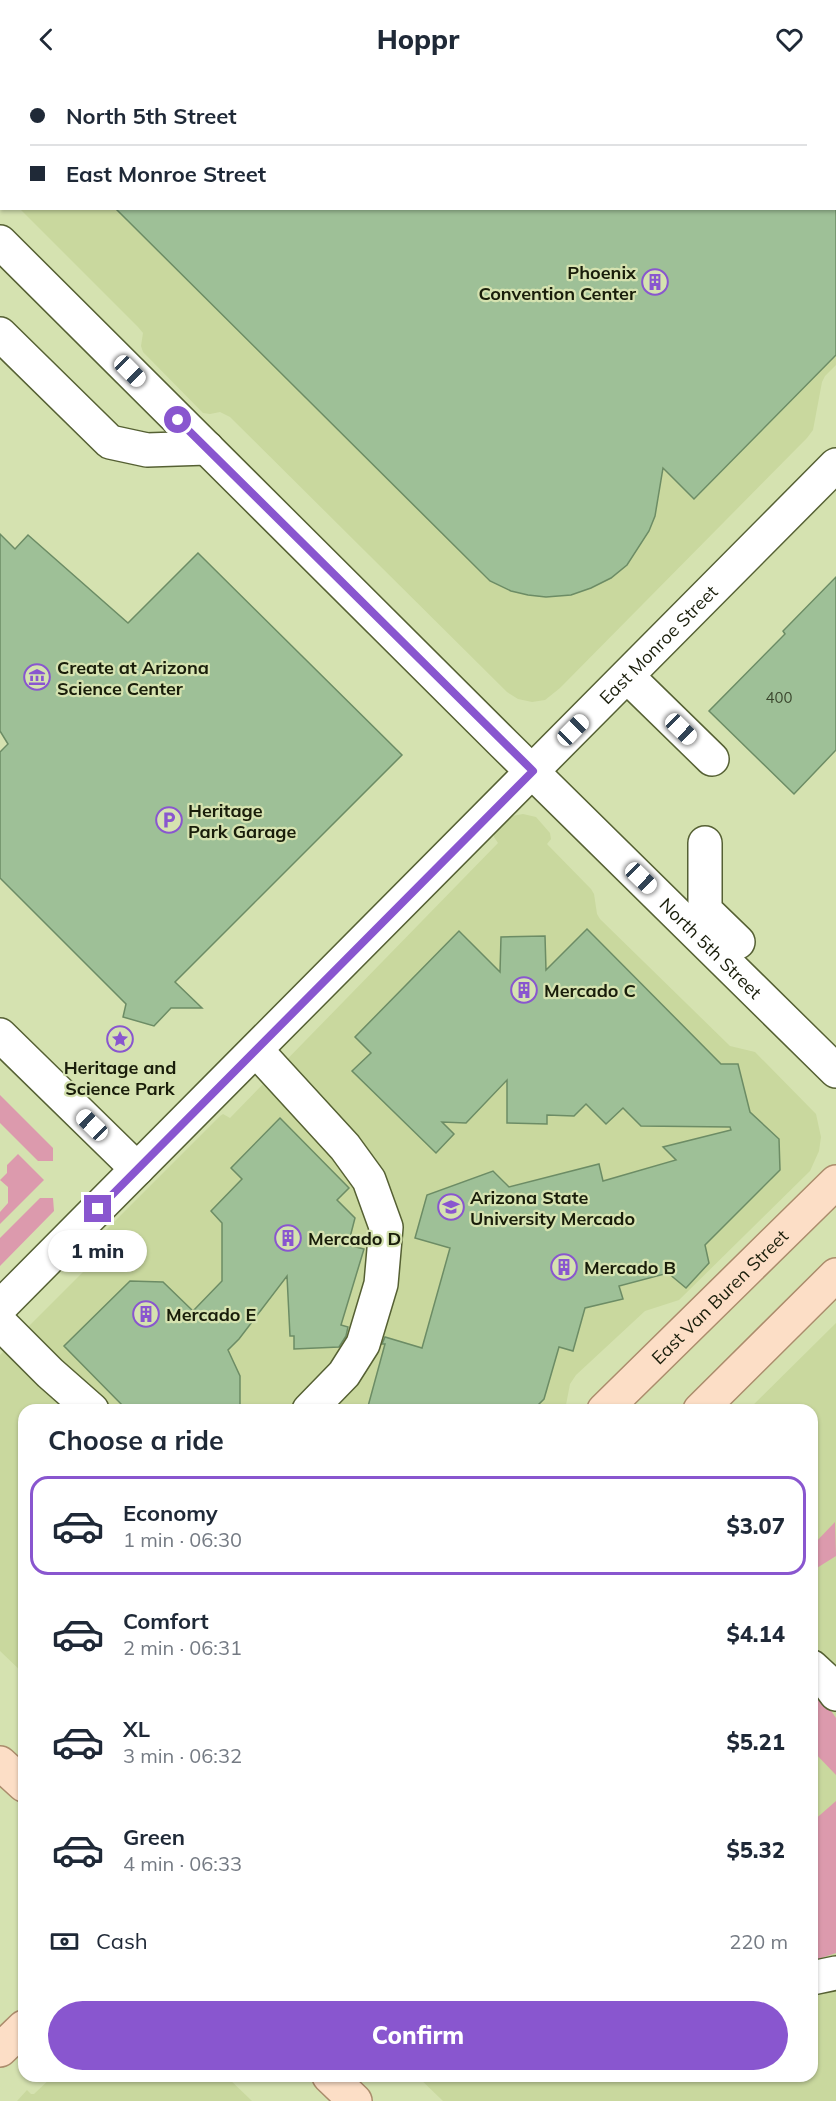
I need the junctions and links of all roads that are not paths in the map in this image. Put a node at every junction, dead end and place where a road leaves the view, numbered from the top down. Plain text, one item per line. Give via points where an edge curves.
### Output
1 (0, 242) edge
2 (0, 334) edge
3 (207, 448) junction
4 (836, 465) edge
5 (627, 676) junction
6 (712, 759) dead end
7 (533, 771) junction
8 (705, 843) dead end
9 (0, 1035) edge
10 (836, 1041) edge
11 (256, 1050) junction
12 (836, 1071) edge
13 (137, 1169) junction
14 (836, 1182) edge
15 (836, 1275) edge
16 (0, 1307) edge
17 (0, 1323) edge
18 (85, 1404) edge
19 (318, 1404) edge
20 (610, 1404) edge
21 (706, 1404) edge
22 (818, 1673) edge
23 (836, 1694) edge
24 (0, 1763) edge
25 (18, 1780) edge
26 (836, 1973) edge
27 (818, 1977) edge
28 (18, 2032) edge
29 (0, 2050) edge
30 (335, 2082) edge
31 (355, 2101) edge

1 - 3 street, North 5th Street
2 - 3 street via 110,442 147,450
3 - 7 street, North 5th Street
4 - 5 street, East Monroe Street
5 - 6 street
5 - 7 street, East Monroe Street
7 - 11 street, East Monroe Street
7 - 12 street, North 5th Street
8 - 10 street via 705,910
9 - 13 street
11 - 13 street, East Monroe Street
11 - 19 street via 345,1147 369,1180 386,1227 381,1284 363,1344 345,1374
13 - 16 street, East Monroe Street
14 - 20 main road, East Van Buren Street
15 - 21 main road
17 - 18 street
22 - 23 street
24 - 25 main road
26 - 27 street
28 - 29 main road
30 - 31 main road

